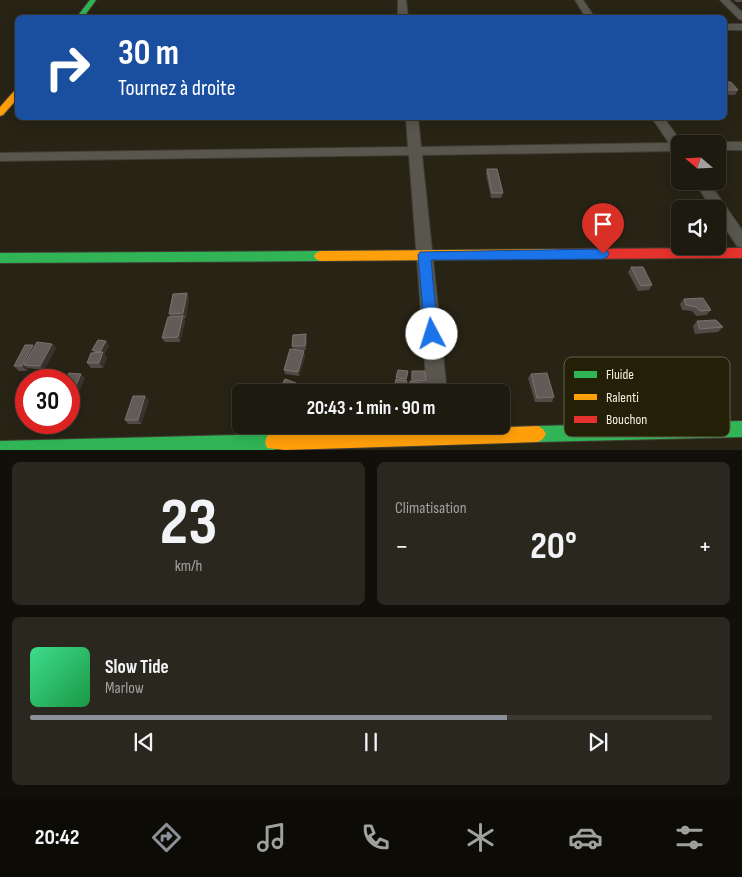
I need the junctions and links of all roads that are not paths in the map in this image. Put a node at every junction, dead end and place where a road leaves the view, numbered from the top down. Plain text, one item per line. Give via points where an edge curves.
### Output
1 (93, 0) edge
2 (402, 0) edge
3 (579, 0) edge
4 (724, 0) edge
5 (81, 15) edge
6 (404, 15) edge
7 (589, 15) edge
8 (742, 17) edge
9 (727, 27) edge
10 (742, 27) edge
11 (15, 96) edge
12 (0, 113) edge
13 (412, 120) edge
14 (659, 120) edge
15 (671, 137) edge
16 (726, 146) edge
17 (742, 146) edge
18 (671, 148) edge
19 (415, 150) junction
20 (0, 157) edge
21 (707, 190) edge
22 (742, 242) edge
23 (742, 253) edge
24 (424, 255) junction
25 (0, 258) edge
26 (436, 384) edge
27 (564, 434) edge
28 (441, 437) edge
29 (0, 449) edge

1 - 5 street
2 - 6 street
3 - 7 street
4 - 8 street
9 - 10 street
11 - 12 street
13 - 19 street
14 - 15 street
16 - 17 street
18 - 19 street
19 - 20 street
19 - 24 street
21 - 22 street
23 - 24 street
24 - 25 street
24 - 26 street
27 - 28 street
28 - 29 street

